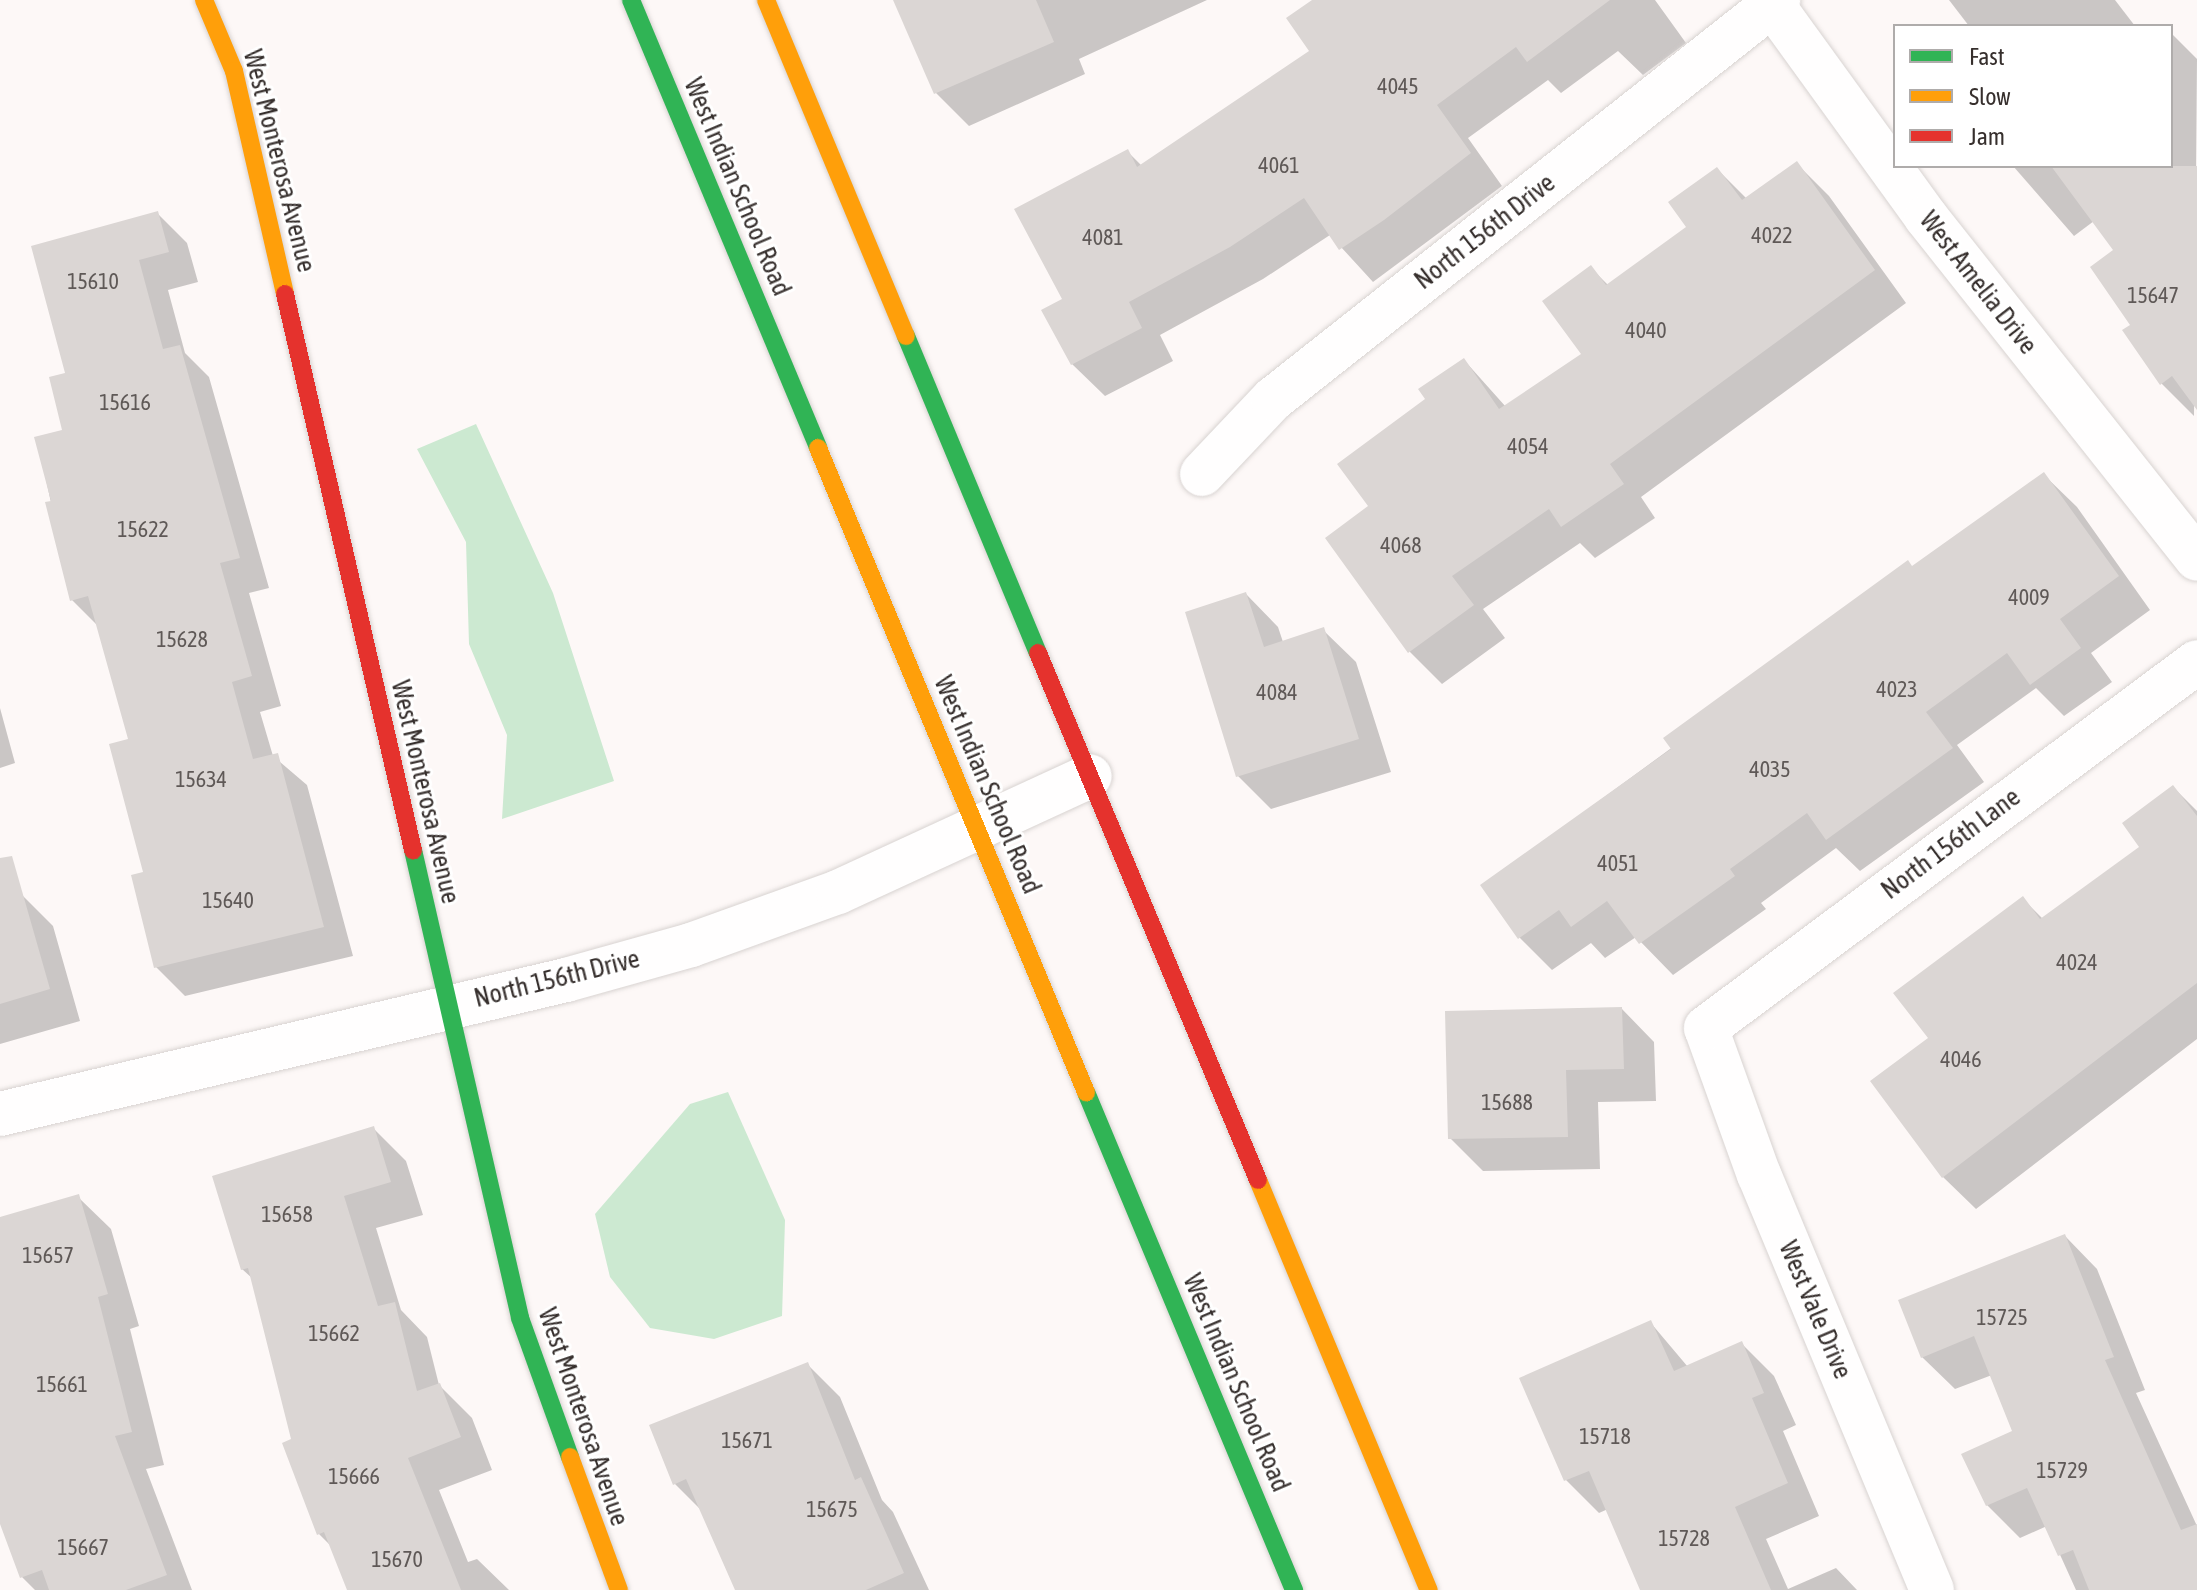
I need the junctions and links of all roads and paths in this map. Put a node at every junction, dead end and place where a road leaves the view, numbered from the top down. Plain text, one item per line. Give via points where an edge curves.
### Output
1 (204, 0) edge
2 (631, 0) edge
3 (766, 0) edge
4 (1773, 1) edge
5 (1202, 474) dead end
6 (2197, 559) edge
7 (2197, 662) edge
8 (1090, 776) junction
9 (977, 828) junction
10 (447, 1006) junction
11 (1706, 1028) joint
12 (0, 1114) edge
13 (619, 1590) edge
14 (1294, 1590) edge
15 (1429, 1590) edge
16 (1932, 1590) edge

1 - 10 main road, West Monterosa Avenue via 234,71
2 - 9 main road, West Indian School Road
3 - 8 main road
4 - 5 street, North 156th Drive via 1273,399
4 - 6 street, West Amelia Drive via 1926,217
7 - 11 street, North 156th Lane
8 - 9 street, North 156th Drive
8 - 15 main road
9 - 10 street, North 156th Drive via 770,919 566,980
9 - 14 main road, West Indian School Road
10 - 12 street, North 156th Drive
10 - 13 main road, West Monterosa Avenue via 520,1318
11 - 16 street, West Vale Drive via 1759,1175

